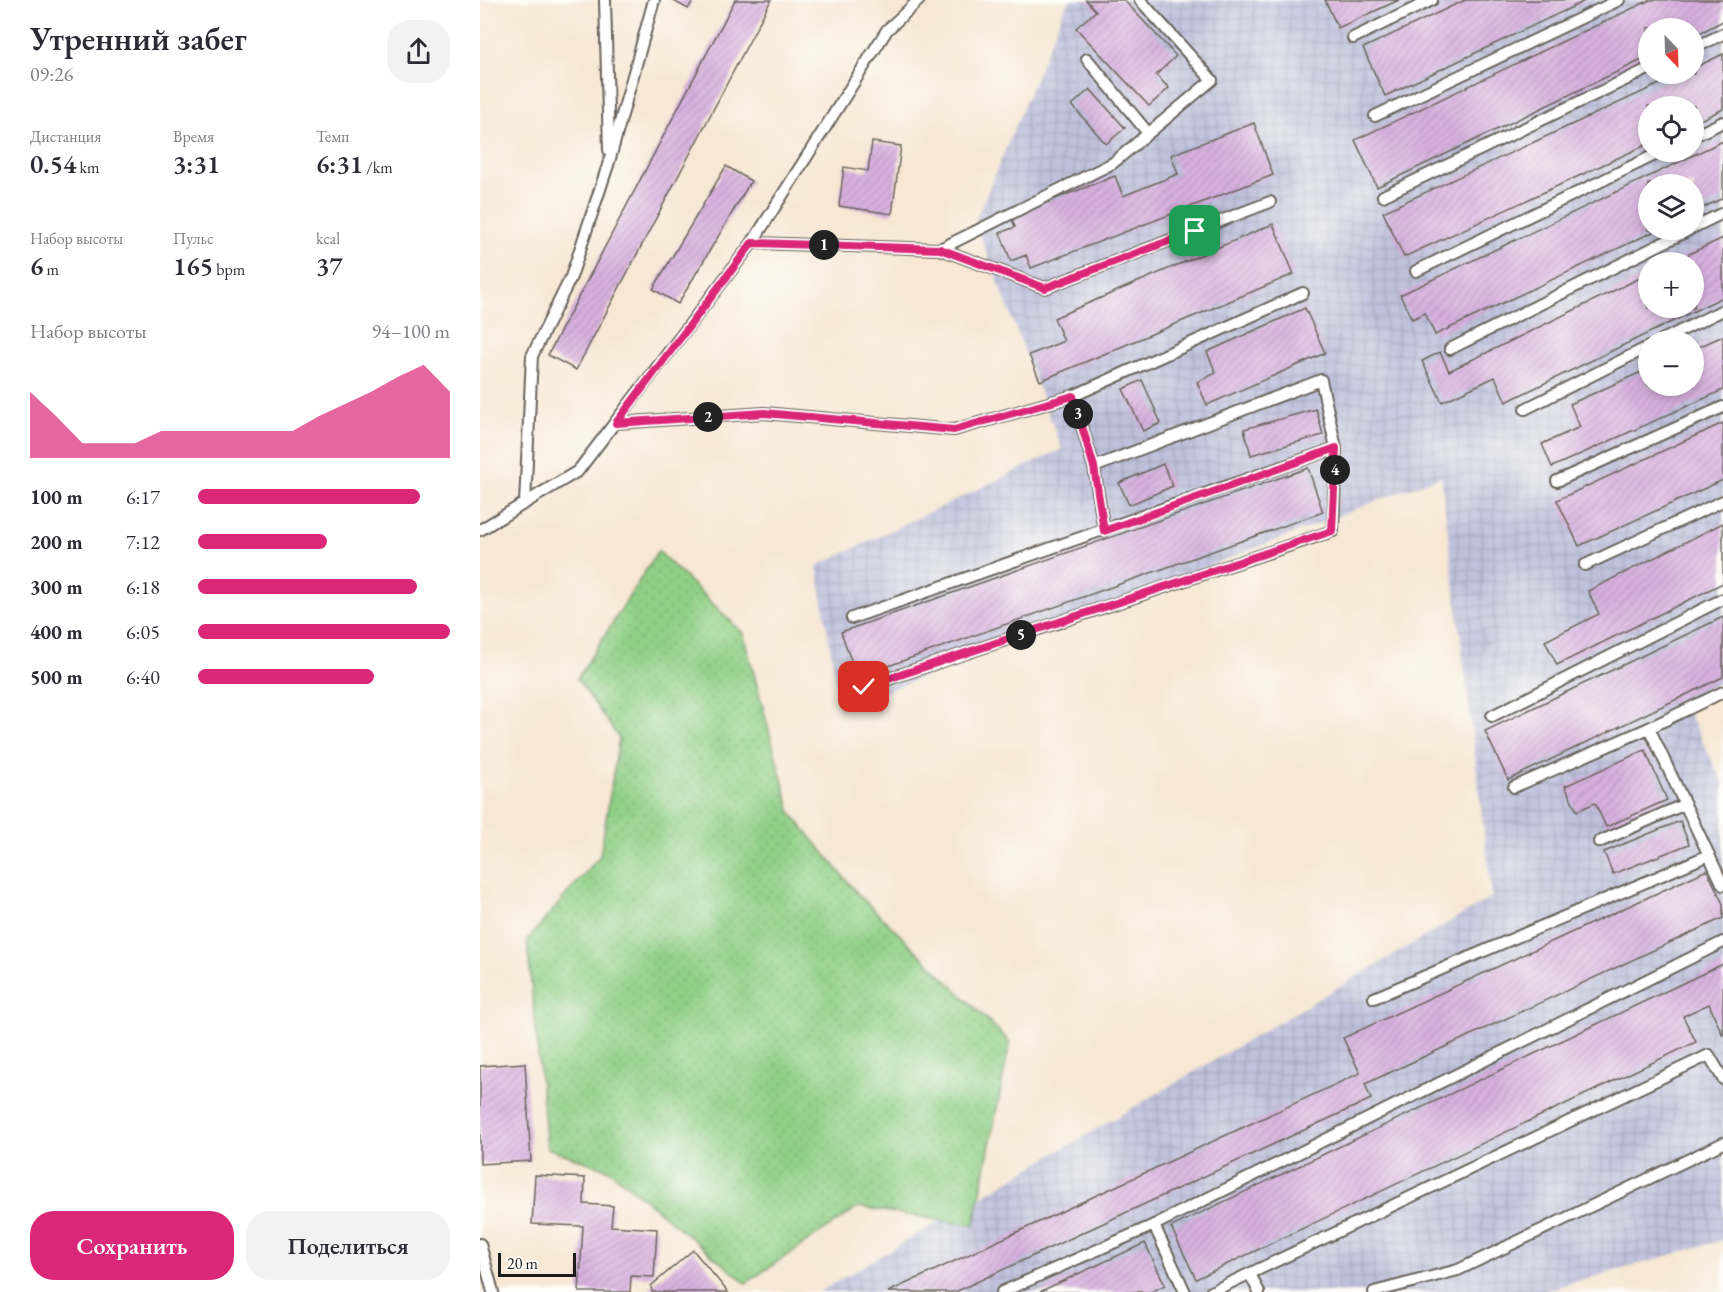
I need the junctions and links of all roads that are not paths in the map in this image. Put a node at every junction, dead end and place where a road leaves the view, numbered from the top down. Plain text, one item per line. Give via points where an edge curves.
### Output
1 (604, 0) edge
2 (654, 0) edge
3 (919, 0) edge
4 (1140, 0) edge
5 (1432, 0) edge
6 (1619, 0) edge
7 (1723, 34) edge
8 (1353, 38) dead end
9 (1704, 43) edge
10 (1087, 58) dead end
11 (1638, 74) edge
12 (1375, 116) dead end
13 (1723, 122) edge
14 (1704, 131) edge
15 (1148, 133) junction
16 (609, 162) junction
17 (1640, 162) edge
18 (1383, 196) dead end
19 (1270, 202) dead end
20 (1723, 213) edge
21 (1704, 222) edge
22 (1669, 240) edge
23 (752, 243) junction
24 (940, 249) junction
25 (1416, 271) dead end
26 (1304, 293) dead end
27 (1723, 310) edge
28 (1682, 330) edge
29 (1450, 349) dead end
30 (1638, 352) edge
31 (1073, 396) junction
32 (1723, 407) edge
33 (1525, 409) dead end
34 (616, 423) junction
35 (1336, 448) junction
36 (1094, 467) junction
37 (1557, 481) dead end
38 (1723, 501) edge
39 (525, 502) junction
40 (480, 530) edge
41 (1104, 531) junction
42 (1586, 565) dead end
43 (1723, 599) edge
44 (852, 618) dead end
45 (864, 687) dead end
46 (1723, 692) edge
47 (1492, 716) dead end
48 (1649, 728) junction
49 (1514, 787) dead end
50 (1685, 804) junction
51 (1599, 842) dead end
52 (1709, 855) junction
53 (1723, 885) edge
54 (1723, 942) edge
55 (1374, 998) dead end
56 (1723, 1079) edge
57 (1723, 1143) edge
58 (1154, 1225) junction
59 (480, 1244) edge
60 (1250, 1274) junction
61 (493, 1292) edge
62 (1002, 1292) edge
63 (1185, 1292) edge
64 (1211, 1292) edge
65 (1259, 1292) edge
66 (1374, 1292) edge

1 - 16 lane
2 - 16 lane
3 - 23 lane via 887,30
4 - 15 lane via 1212,80
5 - 8 lane
6 - 12 lane
7 - 9 lane
10 - 15 lane
11 - 18 lane
13 - 14 lane
15 - 24 lane via 1113,163
16 - 39 lane via 571,277 532,356
17 - 25 lane
19 - 24 lane via 1045,288
20 - 21 lane
22 - 29 lane
23 - 24 lane
23 - 34 lane
26 - 31 lane
27 - 28 lane
30 - 33 lane
31 - 34 lane via 954,430 764,413
31 - 36 lane
32 - 37 lane
34 - 39 lane via 578,471
35 - 36 lane via 1321,381
35 - 41 lane
35 - 45 lane via 1332,531
36 - 41 lane
38 - 42 lane
39 - 40 lane
41 - 44 lane
43 - 47 lane
46 - 48 lane
48 - 49 lane
48 - 50 lane
50 - 51 lane
50 - 52 lane
52 - 53 lane
52 - 55 lane
54 - 58 lane
56 - 60 lane via 1709,1055
57 - 66 lane via 1458,1270
58 - 62 lane
58 - 63 lane
59 - 61 lane
60 - 64 lane
60 - 65 lane

